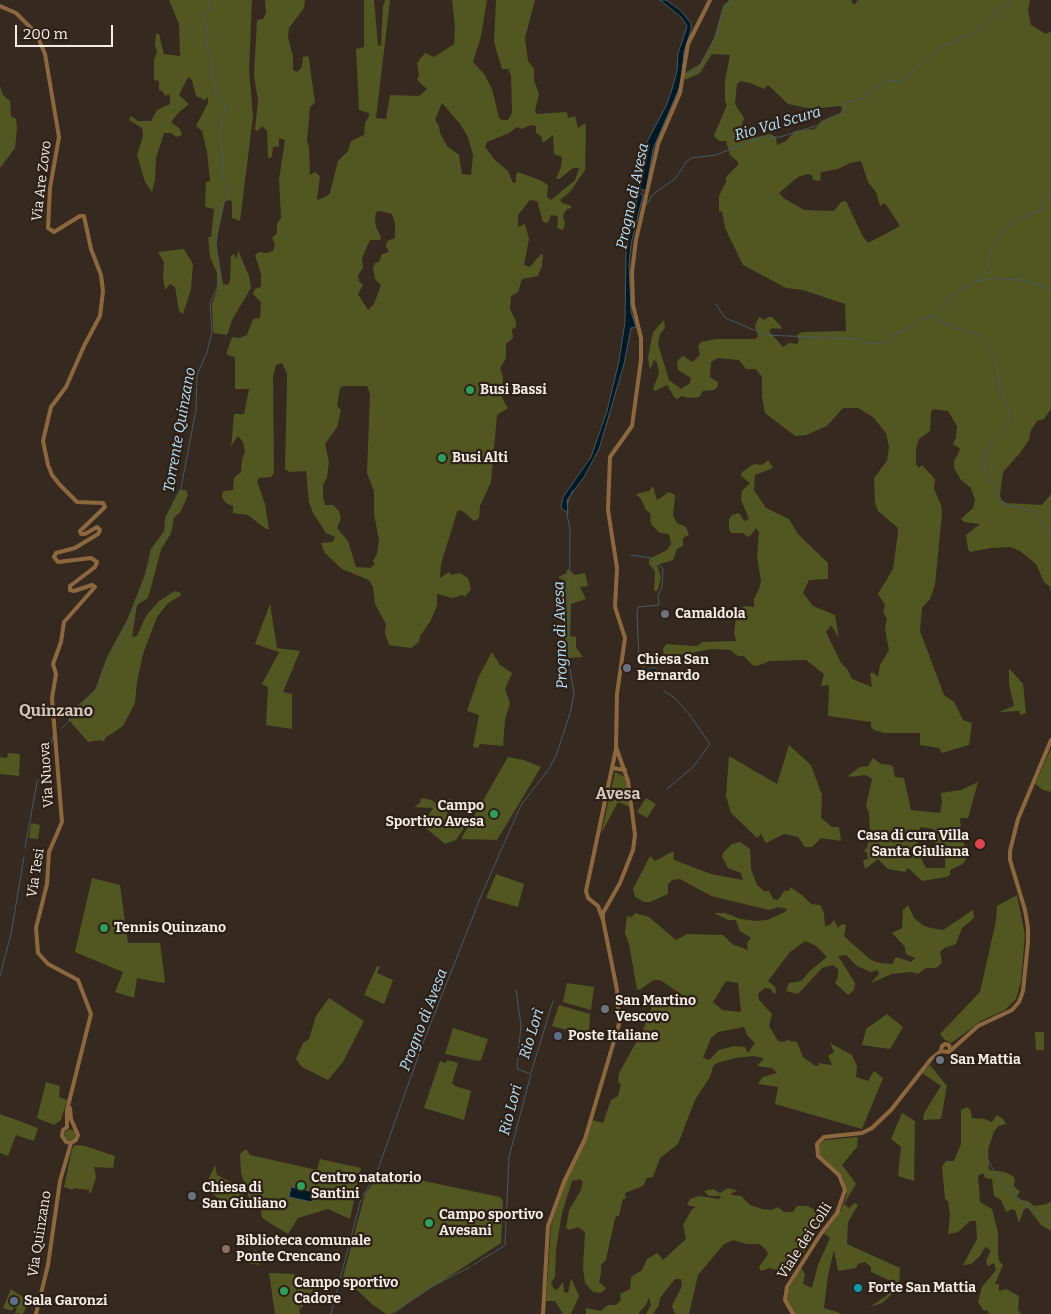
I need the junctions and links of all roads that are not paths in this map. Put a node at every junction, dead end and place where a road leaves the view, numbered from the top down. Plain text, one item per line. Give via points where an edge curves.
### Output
1 (710, 0) edge
2 (0, 6) edge
3 (61, 642) joint
4 (1051, 740) edge
5 (616, 747) junction
6 (612, 768) junction
7 (626, 770) junction
8 (62, 822) joint
9 (598, 906) junction
10 (606, 908) junction
11 (603, 920) junction
12 (41, 957) joint
13 (950, 1049) junction
14 (942, 1051) junction
15 (70, 1103) junction
16 (67, 1127) junction
17 (75, 1129) junction
18 (64, 1140) junction
19 (72, 1143) junction
20 (66, 1158) junction
21 (36, 1314) edge
22 (543, 1314) edge
23 (793, 1314) edge

1 - 5 street via 688,44 680,93 658,144 636,240 632,272 633,305 641,338 641,360 632,426 610,457 608,510 617,568 615,611 624,638
2 - 3 street, Via Are Zovo via 16,13 36,33 44,54 59,138 50,188 48,228 54,232 84,216 103,291 100,316 66,387 51,407 44,432 48,465 60,485 78,502 101,503 106,507 80,532 84,534 97,526 99,534 75,548 54,555 58,562 92,558 97,562 70,586 74,591 91,585 95,587 66,619
3 - 8 street, Via Nuova via 53,664 56,674 52,698
4 - 13 street via 1018,818 1010,851 1028,928 1023,991 1012,1010 978,1026
5 - 6 street
5 - 7 street
6 - 7 street
6 - 9 street via 586,893
7 - 10 street via 634,840 620,882
8 - 12 street, Via Tesi via 49,852 47,884 36,928 36,943
9 - 10 street
9 - 11 street
10 - 11 street
11 - 22 street via 619,1024 585,1139 548,1226
12 - 15 street, Via Quinzano via 78,980 91,1014
13 - 14 street via 946,1053
13 - 14 street via 945,1044
14 - 23 street, Viale dei Colli via 931,1059 891,1110 872,1128 862,1133 824,1137 817,1144 818,1156 839,1175 845,1190 837,1213 788,1287 785,1300
15 - 16 street, Via Quinzano
15 - 17 street
16 - 17 street
16 - 18 street, Via Quinzano via 62,1132
17 - 19 street, Via Quinzano via 78,1137
18 - 19 street
18 - 20 street, Via Quinzano
19 - 20 street, Via Quinzano
20 - 21 street, Via Quinzano

